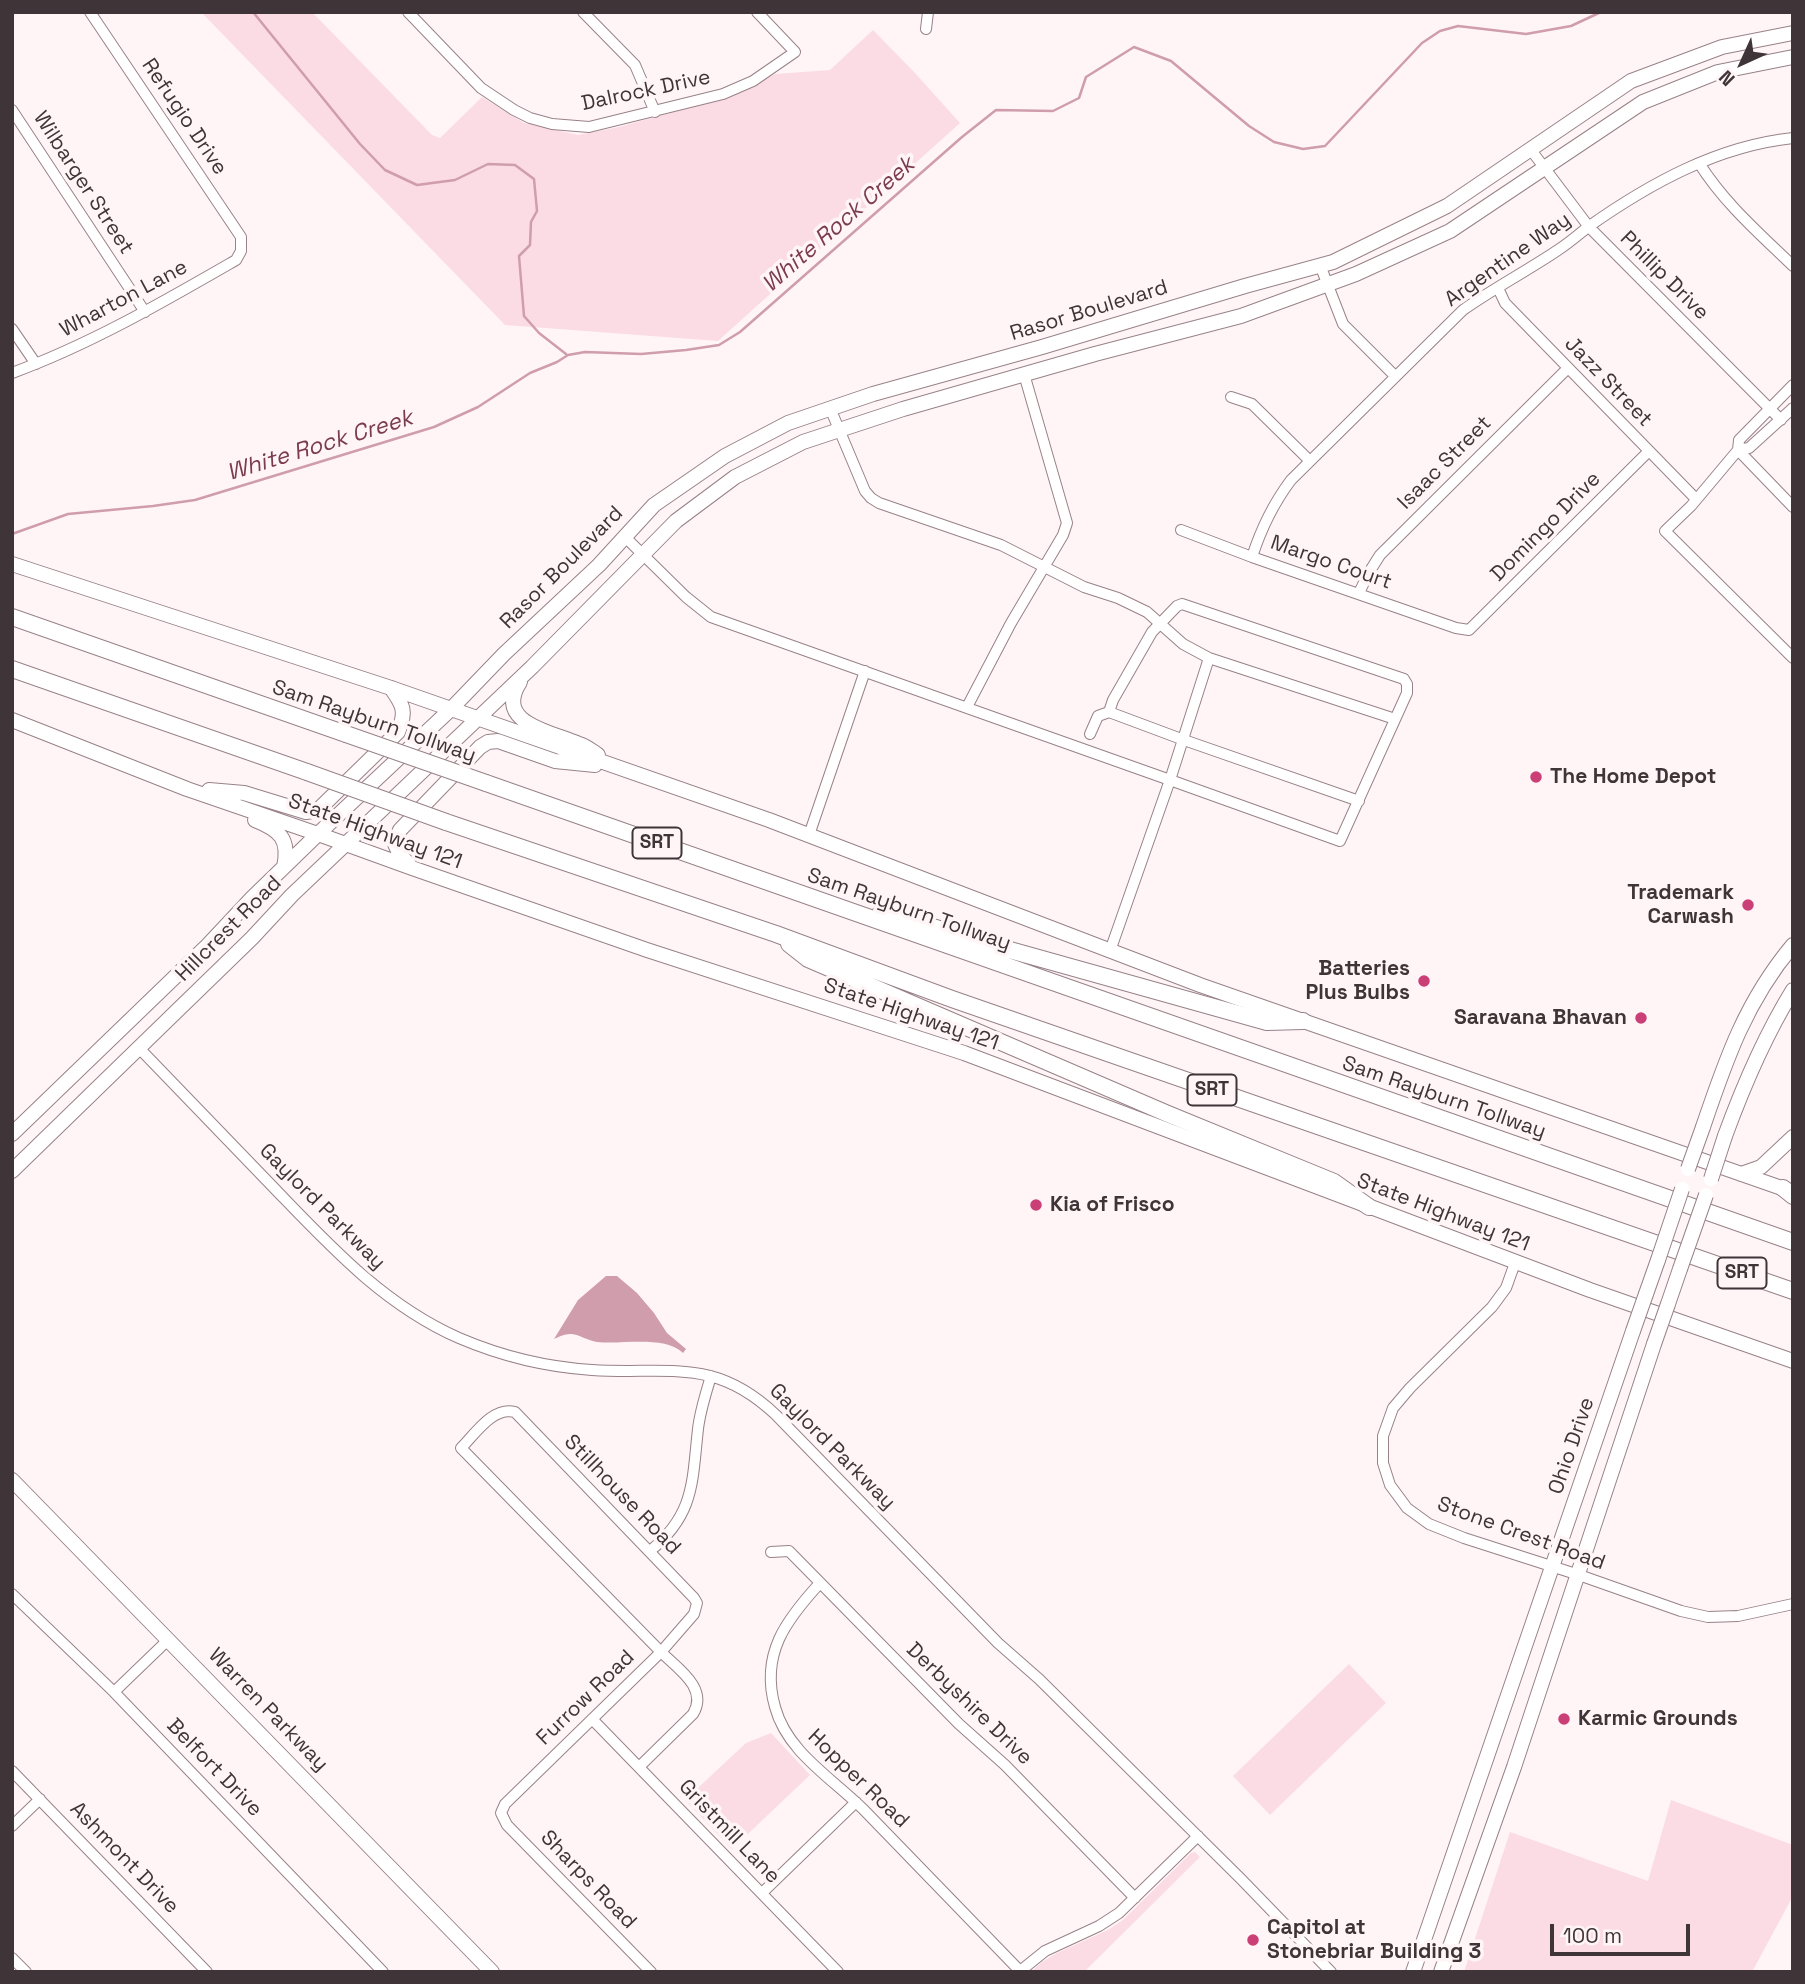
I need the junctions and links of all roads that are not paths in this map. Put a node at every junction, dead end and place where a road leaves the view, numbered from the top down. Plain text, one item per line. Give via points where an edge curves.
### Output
1 (90, 12) edge
2 (408, 12) edge
3 (583, 12) edge
4 (757, 12) edge
5 (928, 12) edge
6 (926, 29) dead end
7 (1793, 33) edge
8 (1793, 57) edge
9 (12, 110) edge
10 (655, 112) junction
11 (1793, 138) edge
12 (1531, 150) junction
13 (1699, 163) junction
14 (1545, 169) junction
15 (1589, 227) junction
16 (242, 246) joint
17 (1320, 265) junction
18 (1793, 266) edge
19 (1328, 285) junction
20 (1498, 288) junction
21 (145, 312) junction
22 (12, 329) edge
23 (36, 365) junction
24 (1568, 368) junction
25 (12, 373) edge
26 (1024, 374) junction
27 (1395, 376) junction
28 (1793, 385) edge
29 (1231, 397) dead end
30 (830, 408) junction
31 (1770, 408) junction
32 (1793, 408) edge
33 (1781, 420) junction
34 (839, 430) junction
35 (1738, 450) junction
36 (1649, 451) junction
37 (1310, 461) junction
38 (1696, 499) junction
39 (1793, 507) edge
40 (1181, 530) dead end
41 (625, 537) junction
42 (643, 555) junction
43 (1252, 557) junction
44 (12, 564) edge
45 (1044, 567) junction
46 (1359, 593) junction
47 (12, 617) edge
48 (1161, 623) junction
49 (1469, 630) joint
50 (1209, 657) junction
51 (1793, 659) edge
52 (12, 669) edge
53 (528, 670) junction
54 (865, 671) junction
55 (391, 688) junction
56 (967, 707) junction
57 (451, 709) junction
58 (1109, 712) junction
59 (477, 719) junction
60 (1395, 719) junction
61 (12, 720) edge
62 (1090, 734) dead end
63 (1184, 740) junction
64 (620, 768) junction
65 (1170, 780) junction
66 (187, 789) junction
67 (1359, 801) junction
68 (318, 834) junction
69 (809, 835) junction
70 (345, 845) junction
71 (284, 867) junction
72 (412, 868) junction
73 (828, 904) junction
74 (776, 934) junction
75 (1793, 946) edge
76 (1110, 951) junction
77 (1793, 990) edge
78 (1303, 1021) junction
79 (121, 1029) junction
80 (139, 1048) junction
81 (12, 1135) edge
82 (1793, 1137) edge
83 (12, 1171) edge
84 (1740, 1174) junction
85 (1789, 1192) edge
86 (1369, 1207) junction
87 (1793, 1242) edge
88 (1516, 1263) junction
89 (1793, 1291) edge
90 (1793, 1361) edge
91 (711, 1376) junction
92 (12, 1480) edge
93 (650, 1551) junction
94 (771, 1552) dead end
95 (1553, 1567) junction
96 (1578, 1575) junction
97 (820, 1583) junction
98 (12, 1594) edge
99 (1793, 1604) edge
100 (696, 1608) joint
101 (169, 1639) junction
102 (661, 1652) junction
103 (114, 1692) junction
104 (592, 1719) junction
105 (639, 1768) junction
106 (12, 1772) edge
107 (40, 1799) junction
108 (856, 1802) junction
109 (501, 1813) joint
110 (12, 1826) edge
111 (1198, 1836) junction
112 (762, 1893) junction
113 (1135, 1898) junction
114 (12, 1958) edge
115 (1317, 1958) junction
116 (1020, 1971) edge
117 (26, 1972) edge
118 (207, 1972) edge
119 (383, 1972) edge
120 (492, 1972) edge
121 (651, 1972) edge
122 (838, 1972) edge
123 (1319, 1972) edge
124 (1331, 1972) edge
125 (1413, 1972) edge
126 (1441, 1972) edge

1 - 16 street, Refugio Drive via 241,237
2 - 10 street, Dalrock Drive via 481,88 530,118 589,127
3 - 10 street via 635,65
4 - 10 street, Dalrock Drive via 795,52 723,94
5 - 6 street
7 - 12 main road, Rasor Boulevard via 1722,47 1631,81
8 - 14 main road, Rasor Boulevard via 1718,72 1643,102
9 - 21 street, Wilbarger Street
11 - 13 street, Argentine Way via 1769,140
12 - 14 street, Phillip Drive
12 - 17 main road, Rasor Boulevard via 1447,205
13 - 15 street, Argentine Way via 1680,170
13 - 18 street via 1723,196
14 - 15 street, Phillip Drive
14 - 19 main road, Rasor Boulevard via 1450,231
15 - 20 street, Argentine Way
15 - 31 street, Phillip Drive
16 - 21 street, Wharton Lane via 236,260
17 - 19 street
17 - 30 main road, Rasor Boulevard
19 - 26 main road, Rasor Boulevard via 1241,316
19 - 27 street via 1343,324
20 - 24 street, Jazz Street via 1505,303
20 - 27 street, Argentine Way via 1463,310
21 - 23 street, Wharton Lane
22 - 23 street
23 - 25 street, Wharton Lane
24 - 36 street, Jazz Street
24 - 46 street, Isaac Street via 1380,555
26 - 34 main road, Rasor Boulevard
26 - 45 street via 1067,523
27 - 37 street, Argentine Way
28 - 31 street
29 - 37 street via 1252,404
30 - 34 street
30 - 41 main road, Rasor Boulevard via 788,423 725,456 654,505
31 - 33 street, Phillip Drive
31 - 35 street via 1739,440
32 - 33 street
33 - 35 street via 1749,448
34 - 42 main road, Rasor Boulevard via 803,442 735,477 676,521
34 - 45 street via 871,498 1001,545
35 - 38 street
35 - 39 street
36 - 38 street, Jazz Street
36 - 49 street, Domingo Drive
37 - 43 street, Argentine Way via 1280,495
38 - 51 street via 1665,531
40 - 43 street, Margo Court
41 - 42 street
41 - 57 main road, Rasor Boulevard
42 - 53 main road, Rasor Boulevard
42 - 54 street via 712,617
43 - 46 street, Margo Court
44 - 55 main road
45 - 48 street via 1118,598
45 - 56 street
46 - 49 street, Margo Court
47 - 73 highway, Sam Rayburn Tollway / SRT, bridge
48 - 50 street via 1183,644
48 - 58 street
48 - 60 street via 1177,606 1191,606 1404,679 1408,693
50 - 60 street
50 - 63 street
52 - 74 highway, SRT, bridge
53 - 59 main road, Rasor Boulevard
53 - 64 main road via 514,693 522,719 530,727 581,744
54 - 56 street
54 - 69 street
55 - 57 main road
55 - 66 main road via 403,705 404,719 398,732 318,810 291,808 244,793
56 - 65 street
57 - 59 main road
57 - 68 main road, Hillcrest Road
58 - 62 street via 1098,716
58 - 63 street
59 - 64 main road
59 - 70 main road, Hillcrest Road
60 - 67 street
61 - 66 main road, State Highway 121
63 - 65 street
63 - 67 street
64 - 69 main road
64 - 72 main road via 555,761 498,741 488,742 400,830 395,844
65 - 67 street via 1340,841
65 - 76 street
66 - 68 main road, State Highway 121
66 - 71 main road via 269,825 285,842
68 - 70 main road, State Highway 121
68 - 71 main road, Hillcrest Road
69 - 76 main road
70 - 72 main road, State Highway 121
70 - 80 main road, Hillcrest Road
71 - 79 main road, Hillcrest Road
72 - 86 main road, State Highway 121 via 964,1053
73 - 78 highway via 908,919 1267,1022
73 - 87 highway, Sam Rayburn Tollway / SRT
74 - 86 highway via 808,959 1334,1182
74 - 89 highway, SRT
75 - 95 main road, Ohio Drive, bridge via 1766,981 1735,1037
76 - 78 main road
77 - 96 main road, bridge via 1752,1064
78 - 84 main road
79 - 80 main road
79 - 81 main road, Hillcrest Road
80 - 83 main road, Hillcrest Road
80 - 91 street, Gaylord Parkway via 354,1269 421,1318 480,1346 547,1365
82 - 84 main road via 1762,1167
84 - 85 main road
86 - 88 main road, State Highway 121
88 - 90 main road, State Highway 121
88 - 95 street, Stone Crest Road via 1492,1307 1394,1408 1383,1436 1383,1462 1390,1485 1407,1508 1429,1524
91 - 93 street via 688,1499 672,1529
91 - 111 street, Gaylord Parkway via 744,1390 769,1408 998,1643
92 - 101 main road, Warren Parkway
93 - 100 street, Stillhouse Road via 694,1598
93 - 102 street, Stillhouse Road via 515,1412 495,1415 461,1448
94 - 97 street, Derbyshire Drive via 789,1552
95 - 96 street, Stone Crest Road
95 - 125 main road, Ohio Drive
96 - 99 street, Stone Crest Road via 1708,1617 1738,1616
96 - 126 main road
97 - 108 street, Hopper Road via 781,1634 772,1660 772,1694 793,1744
97 - 113 street, Derbyshire Drive
98 - 103 street, Belfort Drive
100 - 102 street, Furrow Road
101 - 103 street
101 - 120 main road, Warren Parkway
102 - 104 street, Furrow Road
102 - 105 street via 695,1688 698,1704
103 - 119 street, Belfort Drive
104 - 105 street, Gristmill Lane
104 - 109 street, Furrow Road
105 - 112 street, Gristmill Lane
106 - 107 street, Ashmont Drive
107 - 110 street
107 - 118 street, Ashmont Drive
108 - 112 street
108 - 116 street, Hopper Road
109 - 121 street, Sharps Road via 507,1825
111 - 113 street
111 - 115 street, Gaylord Parkway
112 - 122 street, Gristmill Lane
113 - 116 street via 1110,1920 1045,1951
114 - 117 street
115 - 123 street
115 - 124 street, Gaylord Parkway

